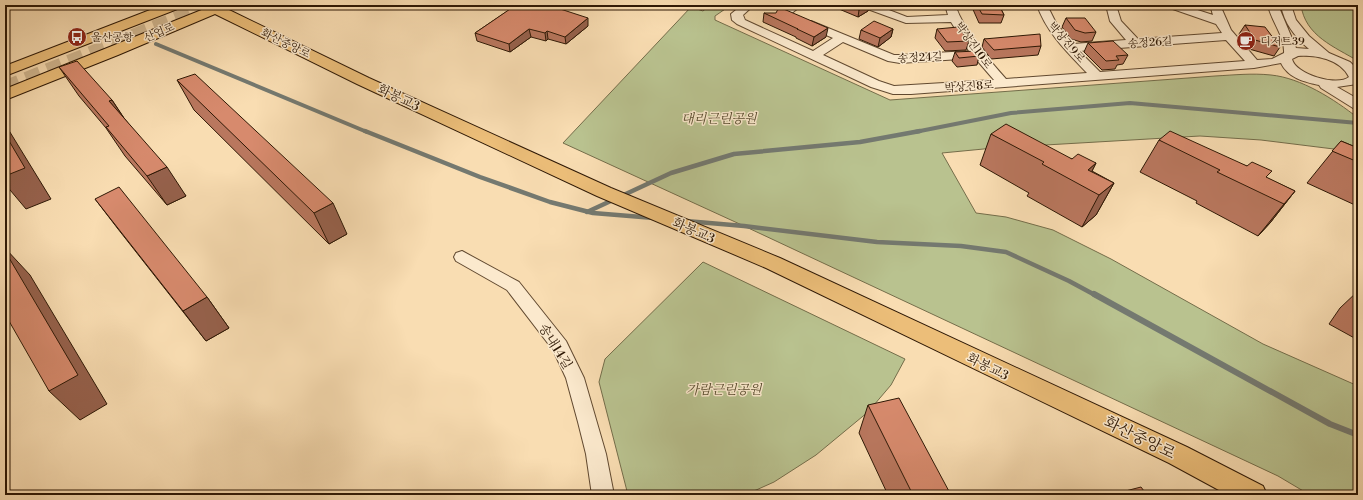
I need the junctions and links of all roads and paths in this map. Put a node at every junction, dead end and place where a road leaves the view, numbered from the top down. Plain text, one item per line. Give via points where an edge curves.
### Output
1 (175, 5) edge
2 (749, 5) edge
3 (797, 5) edge
4 (866, 5) edge
5 (950, 5) edge
6 (1042, 5) edge
7 (1111, 5) edge
8 (1171, 5) edge
9 (1215, 5) edge
10 (1273, 5) edge
11 (1286, 5) edge
12 (216, 6) edge
13 (785, 14) junction
14 (954, 18) junction
15 (1219, 20) junction
16 (775, 21) edge
17 (1229, 36) junction
18 (841, 38) junction
19 (1135, 43) junction
20 (1071, 48) junction
21 (978, 54) junction
22 (1288, 55) junction
23 (814, 56) junction
24 (1334, 58) junction
25 (1254, 64) junction
26 (1236, 66) junction
27 (5, 72) edge
28 (1097, 76) junction
29 (1306, 77) junction
30 (363, 81) joint
31 (1357, 82) edge
32 (1003, 83) junction
33 (5, 95) edge
34 (1358, 105) edge
35 (462, 257) dead end
36 (1023, 383) joint
37 (603, 495) edge
38 (1254, 495) edge

1 - 27 main road, 산업로
2 - 23 street, 박상진8로 via 737,14 738,20
3 - 13 street
4 - 14 street via 906,20
5 - 14 street, 박상진10로
6 - 20 street, 박상진9로 via 1046,18
7 - 19 street via 1116,22
8 - 15 street
9 - 15 street
10 - 22 street via 1290,47
11 - 24 street via 1291,21 1301,35 1316,48
12 - 30 main road, 화산중앙로
12 - 33 main road, 산업로 via 84,64
13 - 16 street
13 - 18 street, 송정24길
14 - 21 street, 박상진10로
15 - 17 street
17 - 19 street, 송정26길
17 - 25 street
18 - 21 street, 송정24길 via 900,59
18 - 23 street
19 - 20 street, 송정26길
20 - 28 street, 박상진9로
21 - 32 street, 박상진10로
22 - 24 street, 박상진8로 via 1309,52
22 - 25 street, 박상진8로 via 1274,62
22 - 29 street via 1288,65
23 - 32 street, 박상진8로 via 893,90
24 - 31 street via 1354,72
25 - 26 street, 박상진8로
26 - 28 street, 박상진8로
26 - 29 street, 박상진8로 via 1278,68
28 - 32 street, 박상진8로
29 - 31 street via 1331,84 1348,83 1353,80
29 - 34 street
30 - 36 main road, 화봉교3 via 604,192 773,263
35 - 37 street, 송내14길 via 513,286 560,346 575,378 588,422
36 - 38 main road, 화산중앙로 via 1178,455

